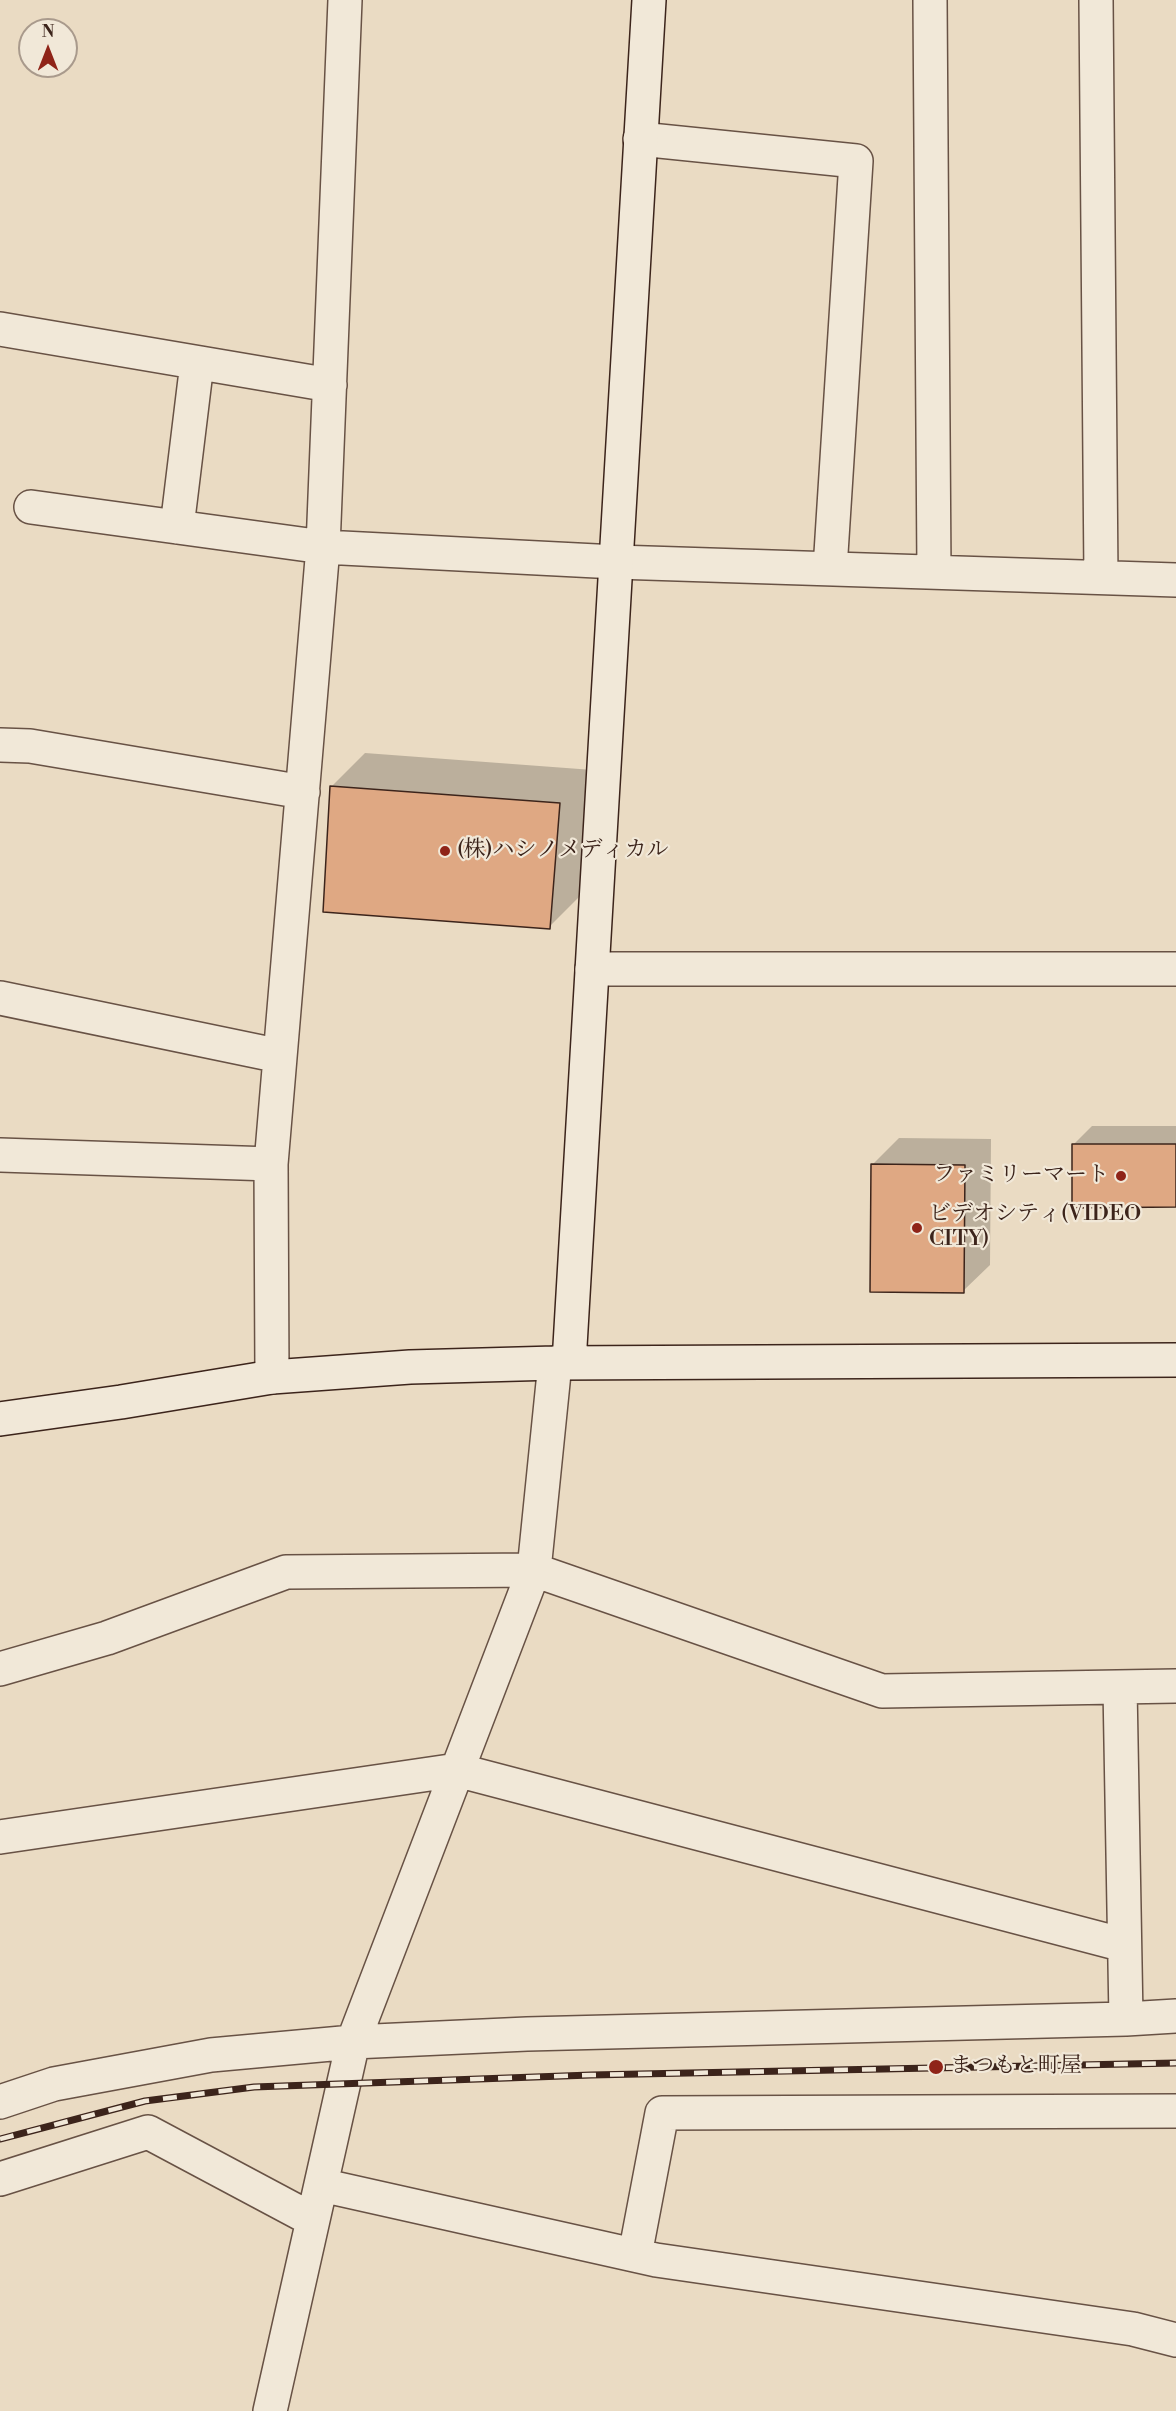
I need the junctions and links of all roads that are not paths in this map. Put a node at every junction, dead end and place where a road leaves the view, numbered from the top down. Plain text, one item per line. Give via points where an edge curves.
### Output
1 (345, 0) edge
2 (649, 0) edge
3 (930, 0) edge
4 (1096, 0) edge
5 (640, 139) junction
6 (0, 329) edge
7 (197, 363) junction
8 (330, 385) junction
9 (31, 507) dead end
10 (177, 527) junction
11 (323, 547) junction
12 (616, 562) junction
13 (830, 569) junction
14 (934, 572) junction
15 (1101, 577) junction
16 (1176, 579) edge
17 (0, 745) edge
18 (303, 792) junction
19 (592, 969) junction
20 (1176, 969) edge
21 (0, 998) edge
22 (280, 1056) junction
23 (0, 1155) edge
24 (271, 1164) junction
25 (1176, 1360) edge
26 (562, 1363) junction
27 (272, 1377) junction
28 (0, 1419) edge
29 (534, 1570) junction
30 (0, 1669) edge
31 (1176, 1686) edge
32 (1120, 1687) junction
33 (457, 1770) junction
34 (0, 1837) edge
35 (1124, 1946) junction
36 (1176, 2016) edge
37 (1126, 2019) junction
38 (353, 2042) junction
39 (0, 2102) edge
40 (1176, 2111) edge
41 (0, 2179) edge
42 (321, 2185) junction
43 (313, 2220) junction
44 (635, 2255) junction
45 (1176, 2340) edge
46 (270, 2411) edge

1 - 8 street
2 - 5 street
3 - 14 street
4 - 15 street
5 - 12 street
5 - 13 street via 856,161
6 - 7 street
7 - 8 street
7 - 10 street
8 - 11 street
9 - 10 street
10 - 11 street
11 - 12 street
11 - 18 street
12 - 13 street
12 - 19 street
13 - 14 street
14 - 15 street
15 - 16 street
17 - 18 street via 30,746
18 - 22 street
19 - 20 street
19 - 26 street
21 - 22 street
22 - 24 street
23 - 24 street
24 - 27 street
25 - 26 street
26 - 27 street via 410,1367
26 - 29 street
27 - 28 street
29 - 30 street via 286,1572 107,1638
29 - 32 street via 882,1691
29 - 33 street
31 - 32 street
32 - 35 street
33 - 34 street
33 - 35 street
33 - 38 street
35 - 37 street
36 - 37 street
37 - 38 street
38 - 39 street via 211,2055 54,2084
38 - 42 street
40 - 44 street via 662,2113
41 - 43 street via 148,2132
42 - 43 street
42 - 44 street
43 - 46 street
44 - 45 street via 1133,2330

